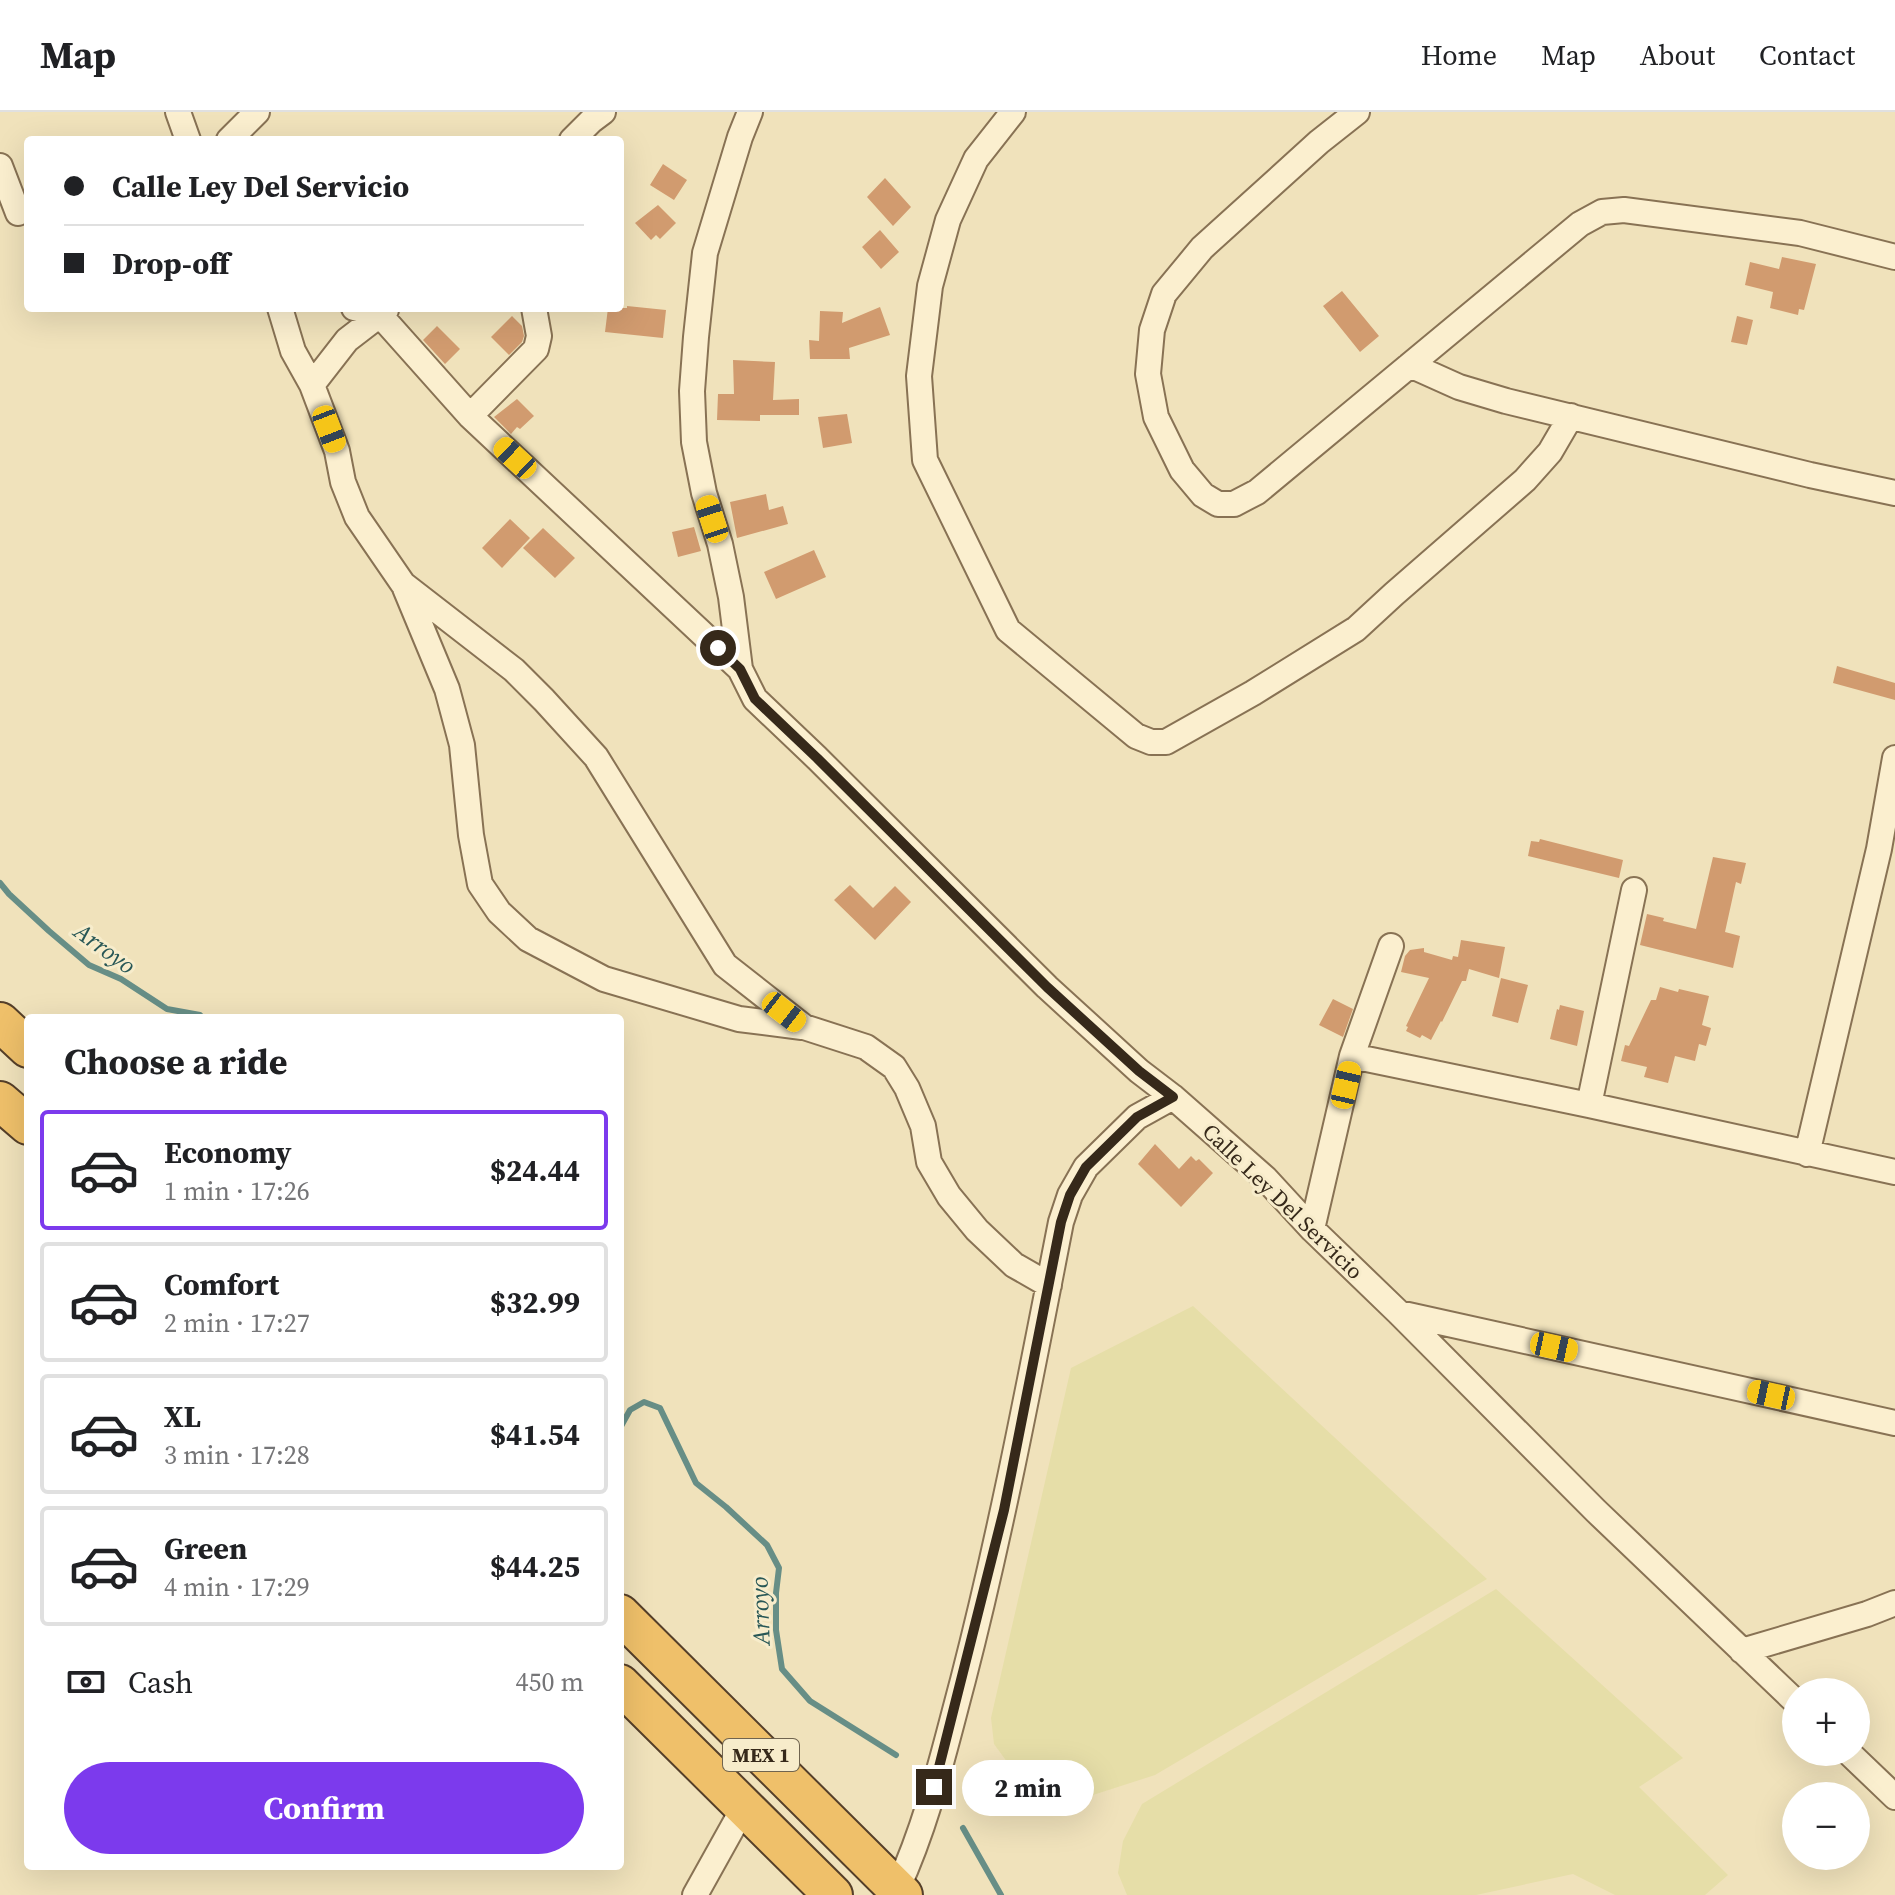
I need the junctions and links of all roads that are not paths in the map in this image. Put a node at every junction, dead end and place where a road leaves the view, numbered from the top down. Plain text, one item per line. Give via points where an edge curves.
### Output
1 (178, 112) edge
2 (257, 112) edge
3 (603, 112) edge
4 (750, 112) edge
5 (1013, 112) edge
6 (1357, 112) edge
7 (187, 136) edge
8 (233, 136) edge
9 (576, 136) edge
10 (0, 166) edge
11 (15, 210) edge
12 (1895, 257) edge
13 (281, 312) edge
14 (384, 312) edge
15 (535, 312) edge
16 (1410, 365) junction
17 (312, 385) junction
18 (470, 416) junction
19 (1571, 416) junction
20 (1895, 493) edge
21 (403, 584) junction
22 (740, 669) junction
23 (1895, 758) edge
24 (1634, 890) dead end
25 (1391, 946) dead end
26 (0, 1022) edge
27 (804, 1027) junction
28 (24, 1044) edge
29 (1352, 1056) junction
30 (1173, 1097) junction
31 (0, 1101) edge
32 (1589, 1105) junction
33 (24, 1122) edge
34 (1807, 1154) junction
35 (1895, 1172) edge
36 (1312, 1229) junction
37 (1049, 1285) junction
38 (1399, 1313) junction
39 (1895, 1423) edge
40 (1895, 1603) edge
41 (624, 1618) edge
42 (1742, 1651) junction
43 (624, 1688) edge
44 (1782, 1689) edge
45 (1863, 1766) edge
46 (1895, 1797) edge
47 (744, 1807) junction
48 (900, 1892) edge
49 (695, 1895) edge
50 (833, 1895) edge

1 - 7 street
2 - 8 street
3 - 9 street
4 - 22 street via 705,253 692,391 694,442 731,597
5 - 19 street via 976,159 948,220 930,286 919,376 925,460 1008,630 1136,736 1166,742 1356,629 1525,480
6 - 16 street via 1202,248 1164,294 1152,330 1148,374 1156,417 1182,470 1203,495 1218,504 1234,504 1257,492
10 - 11 street
12 - 16 street via 1800,233 1624,210 1602,212 1580,224
13 - 17 street via 293,351
14 - 17 street via 347,340
14 - 18 street, Calle Ley Del Servicio
15 - 18 street via 536,349
16 - 19 street via 1459,387
17 - 21 street via 357,517
18 - 22 street, Calle Ley Del Servicio
19 - 20 street
21 - 27 street via 514,670 596,757 725,965
21 - 27 street via 447,689 462,745 480,884 499,912 528,939 604,979 739,1019
22 - 30 street, Calle Ley Del Servicio via 755,699 1047,987
23 - 34 street via 1879,849
24 - 32 street
25 - 29 street
26 - 28 highway
27 - 37 street via 866,1047 894,1067 923,1126 929,1162 949,1196 1014,1265
29 - 32 street
29 - 36 street
30 - 36 street, Calle Ley Del Servicio via 1265,1178
30 - 37 street via 1137,1117 1086,1167 1061,1222
31 - 33 highway
32 - 34 street
34 - 35 street
36 - 38 street, Calle Ley Del Servicio
37 - 48 street via 967,1661 928,1811
38 - 39 street
38 - 42 street, Calle Ley Del Servicio
40 - 42 street
41 - 48 highway, MEX 1
42 - 44 street, Calle Ley Del Servicio
43 - 47 highway, MEX 1
45 - 46 street
47 - 49 street
47 - 50 highway, MEX 1

